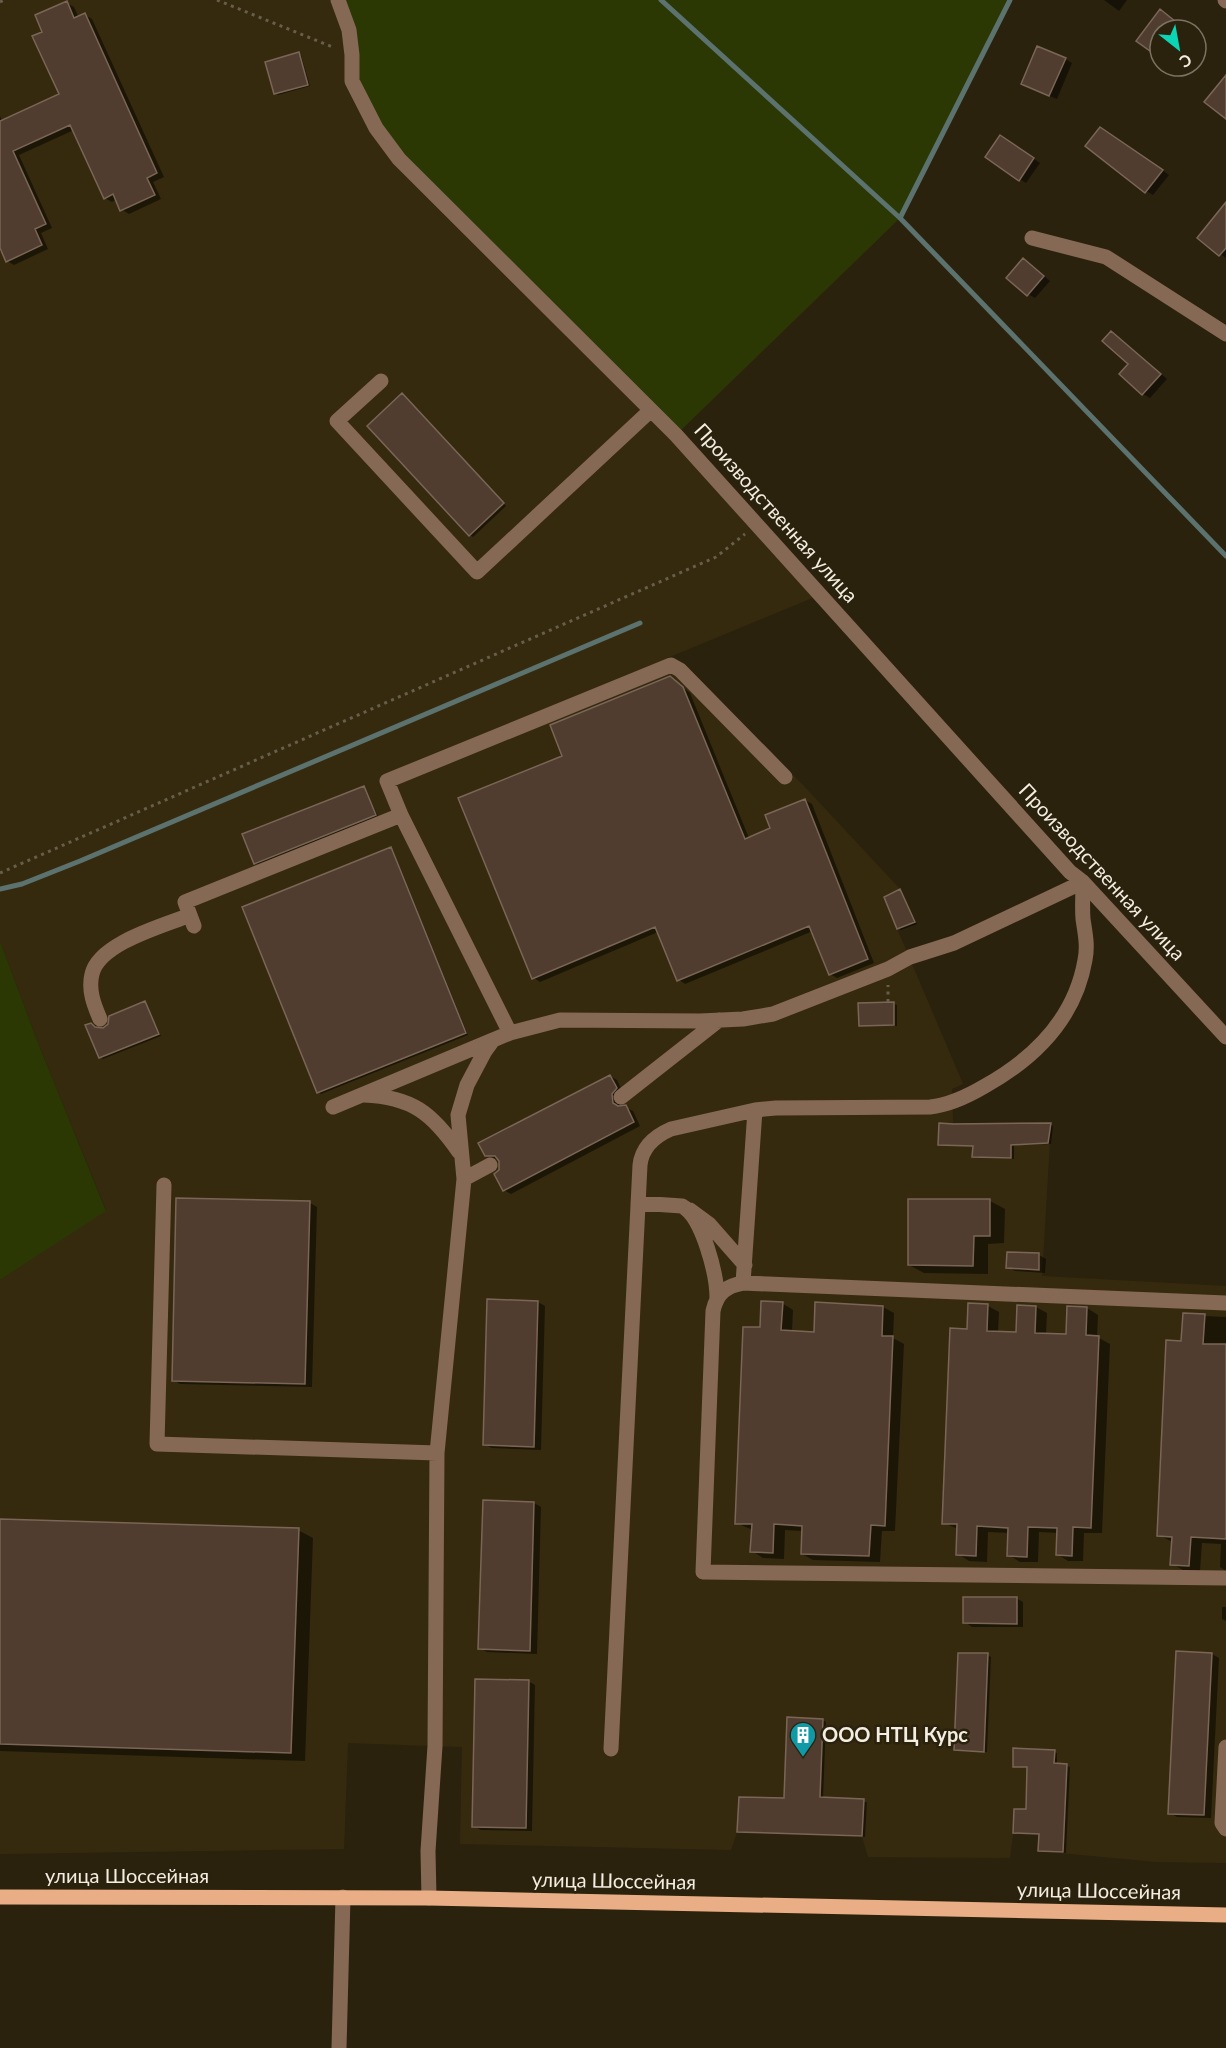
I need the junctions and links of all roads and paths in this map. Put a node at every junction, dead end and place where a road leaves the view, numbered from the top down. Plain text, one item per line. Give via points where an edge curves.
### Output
1 (4, 0) edge
2 (217, 0) edge
3 (338, 0) edge
4 (0, 2) edge
5 (352, 55) junction
6 (1032, 238) dead end
7 (1226, 334) edge
8 (381, 381) dead end
9 (651, 410) junction
10 (755, 526) junction
11 (785, 777) dead end
12 (401, 815) junction
13 (0, 873) edge
14 (1083, 882) junction
15 (100, 1019) dead end
16 (718, 1020) junction
17 (510, 1033) junction
18 (1226, 1037) edge
19 (494, 1040) junction
20 (359, 1095) junction
21 (621, 1097) dead end
22 (333, 1107) dead end
23 (755, 1110) junction
24 (460, 1155) junction
25 (490, 1166) dead end
26 (464, 1179) junction
27 (164, 1185) dead end
28 (638, 1203) junction
29 (685, 1208) junction
30 (745, 1265) junction
31 (743, 1283) junction
32 (717, 1298) junction
33 (1226, 1303) edge
34 (437, 1453) junction
35 (1226, 1578) edge
36 (1226, 1747) edge
37 (611, 1749) dead end
38 (1226, 1830) edge
39 (0, 1897) edge
40 (343, 1897) junction
41 (429, 1898) junction
42 (1226, 1915) edge
43 (339, 2048) edge

1 - 4 path
2 - 5 path
3 - 5 street, Производственная улица via 349,30
5 - 9 street, Производственная улица via 352,81 376,128 399,159
6 - 7 street via 1106,257
8 - 9 street via 337,421 477,572
9 - 10 street, Производственная улица
10 - 13 path via 716,557
10 - 14 street, Производственная улица via 822,594
11 - 12 street via 680,670 668,666 387,781
12 - 15 street via 185,902 192,920 126,942 102,957 91,981
12 - 17 street
14 - 16 street via 954,943 910,957 796,1006 757,1017
14 - 18 street, Производственная улица
14 - 23 street via 1086,946 1079,985 1056,1029 1010,1070 957,1101 939,1106
16 - 17 street via 560,1020
16 - 21 street
17 - 19 street
19 - 20 street
19 - 24 street via 461,1100
20 - 22 street
20 - 24 street via 388,1096 412,1104 440,1128
23 - 28 street via 678,1127 654,1139 640,1161
23 - 30 street
24 - 26 street
25 - 26 street
26 - 34 street
27 - 34 street via 157,1444
28 - 29 street
28 - 37 street
29 - 30 street via 705,1220
29 - 32 street via 694,1218 707,1250 716,1278
30 - 31 street
31 - 32 street via 726,1288
31 - 33 street
32 - 35 street via 713,1311 704,1572
34 - 41 street via 435,1746
36 - 38 street via 1222,1823
39 - 40 main road, улица Шоссейная
40 - 41 main road, улица Шоссейная
40 - 43 street
41 - 42 main road, улица Шоссейная

